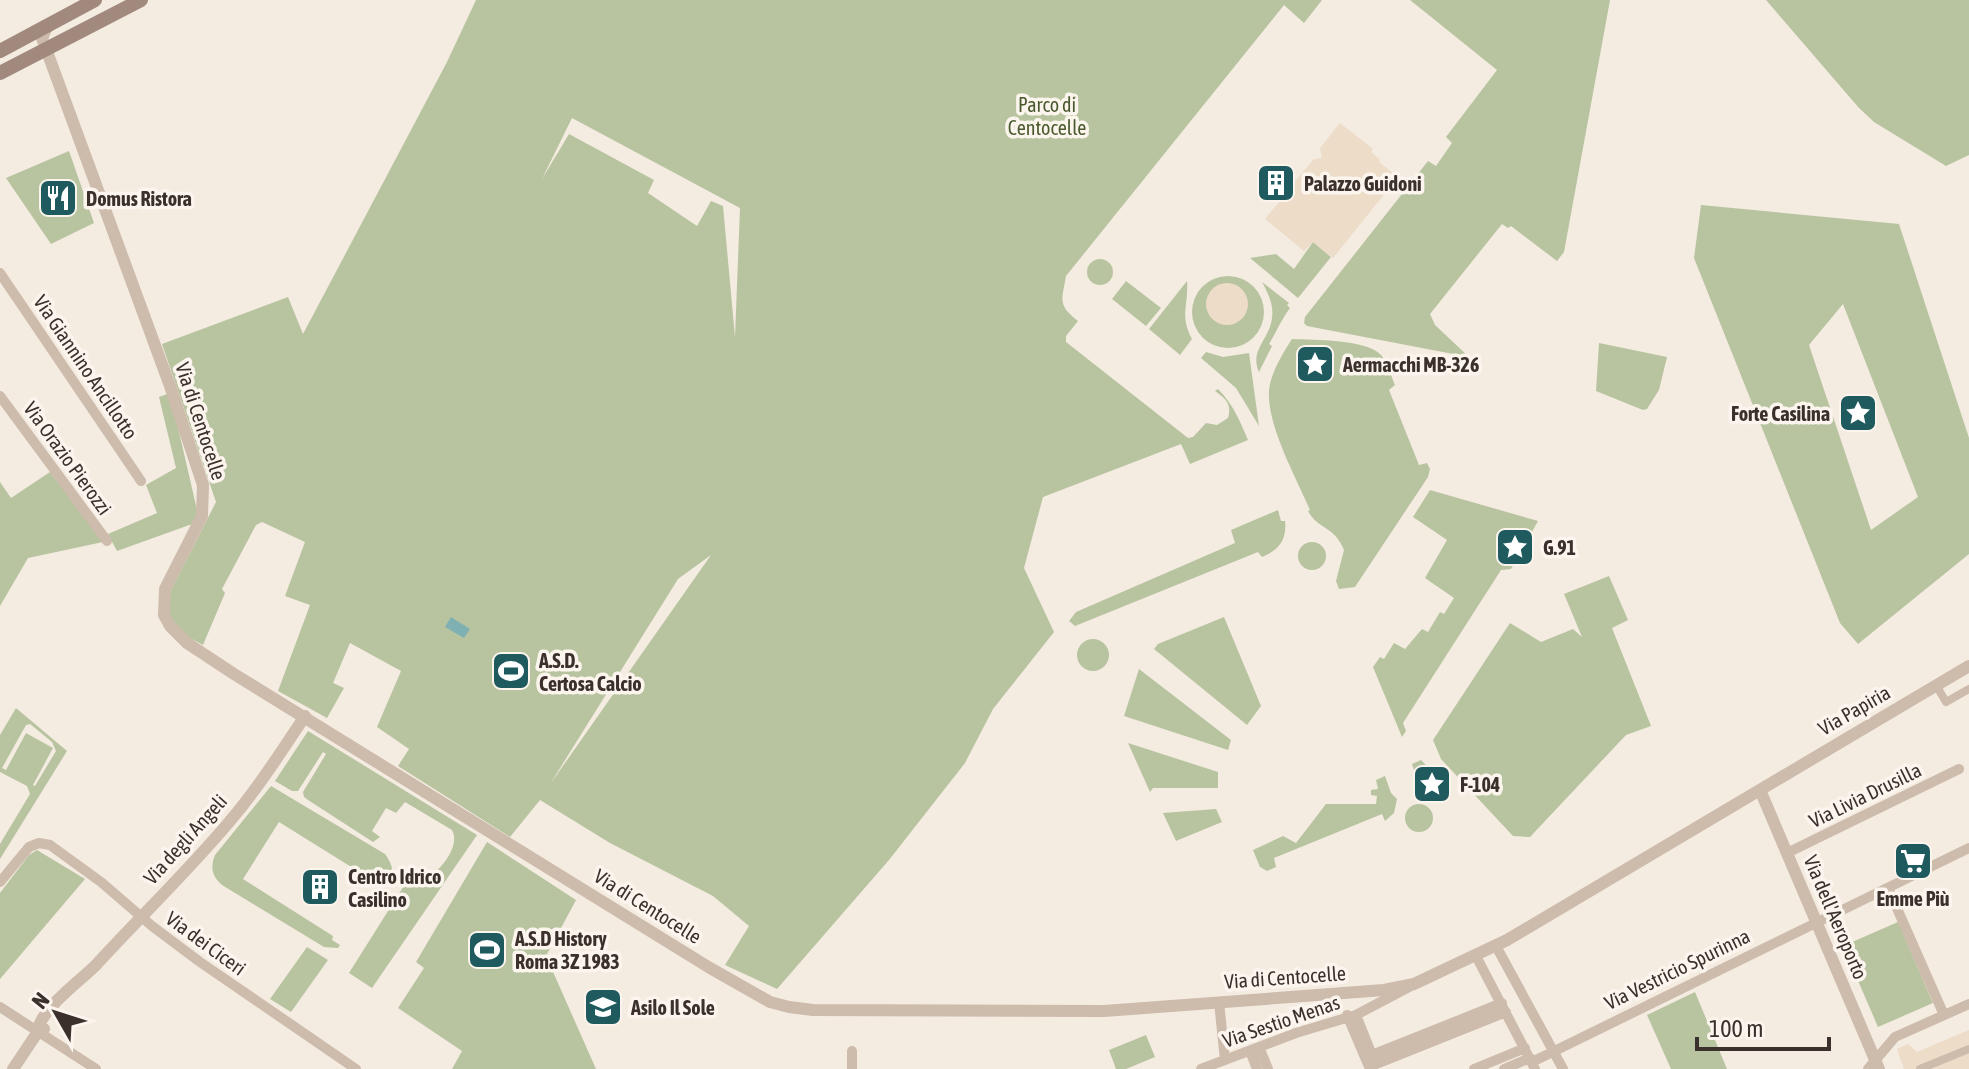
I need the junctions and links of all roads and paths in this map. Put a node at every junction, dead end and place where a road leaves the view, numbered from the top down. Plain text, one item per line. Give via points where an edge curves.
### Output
1 (95, 0) edge
2 (141, 0) edge
3 (48, 25) junction
4 (46, 49) junction
5 (0, 51) edge
6 (0, 73) edge
7 (0, 273) edge
8 (5, 290) edge
9 (0, 396) edge
10 (141, 481) dead end
11 (107, 541) dead end
12 (1969, 666) edge
13 (1936, 685) junction
14 (1969, 689) edge
15 (305, 716) junction
16 (1959, 769) dead end
17 (1760, 790) junction
18 (1969, 848) edge
19 (1787, 853) junction
20 (0, 882) edge
21 (1888, 888) junction
22 (141, 917) junction
23 (1817, 921) junction
24 (1496, 946) junction
25 (1476, 956) junction
26 (1414, 984) junction
27 (1219, 1002) junction
28 (1969, 1004) edge
29 (0, 1007) edge
30 (1504, 1008) junction
31 (1351, 1015) junction
32 (1944, 1015) junction
33 (37, 1033) junction
34 (1254, 1049) junction
35 (1969, 1049) edge
36 (852, 1051) dead end
37 (1554, 1051) junction
38 (1531, 1059) edge
39 (1225, 1060) junction
40 (1374, 1064) edge
41 (1874, 1066) edge
42 (1206, 1068) edge
43 (13, 1069) edge
44 (96, 1069) edge
45 (356, 1069) edge
46 (852, 1069) edge
47 (1257, 1069) edge
48 (1268, 1069) edge
49 (1474, 1069) edge
50 (1504, 1069) edge
51 (1563, 1069) edge
52 (1920, 1069) edge

1 - 3 main road
2 - 4 main road
3 - 4 street, Via di Centocelle via 41,36
3 - 5 main road
4 - 6 main road
4 - 15 street, Via di Centocelle via 203,485 202,516 173,572 164,615 187,643
7 - 8 street, Via Giannino Ancillotto
8 - 10 street, Via Giannino Ancillotto
9 - 11 street, Via Orazio Pierozzi
12 - 13 street, Via Papiria
13 - 14 street via 1946,702
13 - 17 street, Via Papiria
15 - 22 street, Via degli Angeli via 231,820
15 - 27 street, Via di Centocelle via 710,968 779,1005 813,1010 1104,1011
16 - 19 street, Via Livia Drusilla
17 - 19 street, Via dell'Aeroporto
17 - 24 street, Via di Centocelle
18 - 21 street, Via Vestricio Spurinna
19 - 23 street, Via dell'Aeroporto
20 - 22 street, Via dei Ciceri via 26,849 39,843 99,880
21 - 23 street, Via Vestricio Spurinna
21 - 32 street
22 - 33 street, Via degli Angeli
22 - 45 street, Via dei Ciceri
23 - 37 street, Via Vestricio Spurinna
23 - 41 street, Via dell'Aeroporto
24 - 25 street, Via di Centocelle
24 - 37 street
25 - 26 street, Via di Centocelle
25 - 30 street
26 - 27 street, Via di Centocelle
26 - 31 street, Via Sestio Menas
27 - 39 street
28 - 32 street
29 - 33 street
30 - 38 street
30 - 40 street
31 - 34 street, Via Sestio Menas
31 - 40 street
32 - 41 street via 1895,1037
33 - 43 street, Via degli Angeli
33 - 44 street
34 - 39 street, Via Sestio Menas
34 - 47 street
34 - 48 street
35 - 52 street
36 - 46 street
37 - 38 street, Via Vestricio Spurinna
37 - 51 street
38 - 49 street
38 - 50 street
39 - 42 street, Via Sestio Menas

